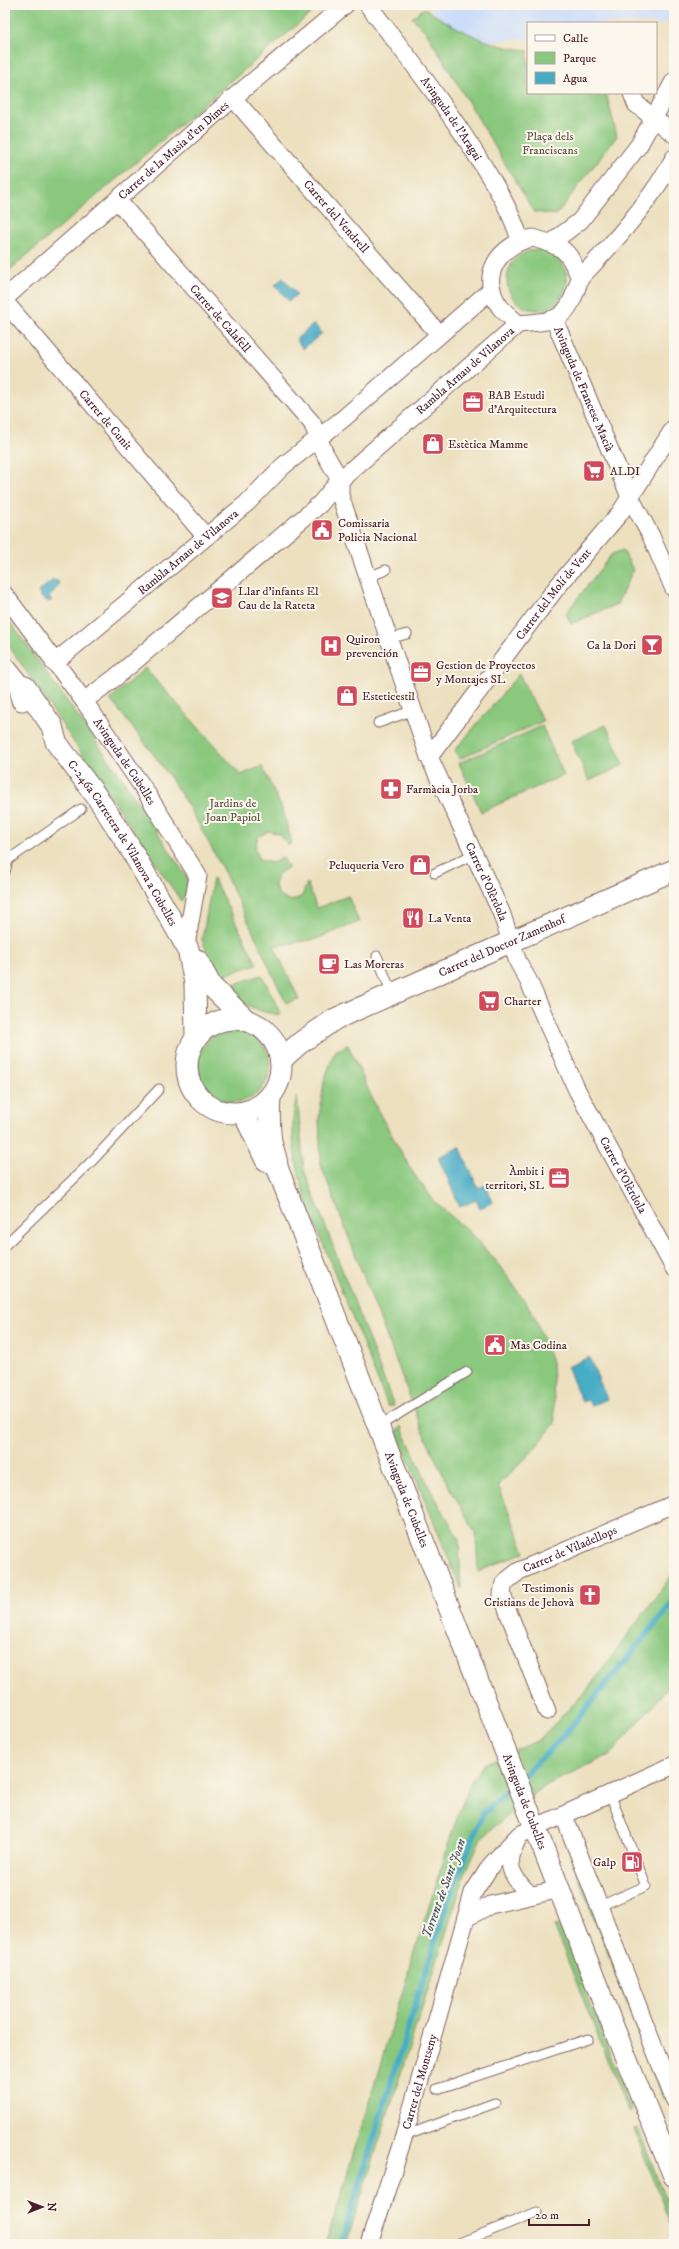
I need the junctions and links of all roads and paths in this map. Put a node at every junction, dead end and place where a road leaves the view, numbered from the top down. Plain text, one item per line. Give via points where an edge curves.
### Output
1 (345, 5) edge
2 (368, 5) edge
3 (674, 81) edge
4 (632, 94) edge
5 (233, 98) junction
6 (653, 116) junction
7 (674, 134) edge
8 (674, 158) edge
9 (117, 200) junction
10 (520, 240) junction
11 (551, 243) junction
12 (580, 278) junction
13 (492, 290) junction
14 (5, 298) edge
15 (5, 302) edge
16 (554, 320) junction
17 (518, 324) junction
18 (439, 334) junction
19 (674, 428) edge
20 (318, 439) junction
21 (340, 480) junction
22 (630, 497) junction
23 (206, 537) junction
24 (387, 573) dead end
25 (369, 580) junction
26 (674, 589) edge
27 (5, 594) edge
28 (406, 634) dead end
29 (389, 639) junction
30 (54, 662) junction
31 (5, 668) edge
32 (84, 701) junction
33 (414, 710) junction
34 (378, 722) dead end
35 (429, 757) junction
36 (81, 809) dead end
37 (474, 854) junction
38 (674, 870) edge
39 (5, 872) edge
40 (435, 873) dead end
41 (511, 942) junction
42 (188, 948) junction
43 (377, 956) dead end
44 (392, 994) junction
45 (246, 1021) junction
46 (330, 1023) junction
47 (268, 1034) junction
48 (196, 1037) junction
49 (281, 1060) junction
50 (159, 1089) dead end
51 (270, 1096) junction
52 (244, 1114) junction
53 (277, 1167) junction
54 (5, 1245) edge
55 (674, 1268) edge
56 (467, 1372) dead end
57 (379, 1426) junction
58 (674, 1504) edge
59 (547, 1711) dead end
60 (674, 1765) edge
61 (610, 1794) junction
62 (564, 1816) junction
63 (528, 1824) junction
64 (560, 1889) junction
65 (530, 1895) junction
66 (600, 1906) junction
67 (466, 1918) junction
68 (588, 2039) dead end
69 (437, 2089) dead end
70 (674, 2099) edge
71 (495, 2103) dead end
72 (404, 2136) junction
73 (674, 2176) edge
74 (538, 2212) dead end
75 (369, 2244) edge
76 (457, 2244) edge

1 - 5 street, Carrer de la Masia d'en Dimes
2 - 10 street, Avinguda de l'Aragai via 463,132 493,181
3 - 6 street
4 - 6 street via 636,104
5 - 9 street, Carrer de la Masia d'en Dimes
5 - 18 street, Carrer del Vendrell
6 - 7 street
6 - 11 street via 639,146 580,221
8 - 12 street via 663,178 613,242
9 - 14 street, Carrer de la Masia d'en Dimes
9 - 20 street, Carrer de Calafell via 312,423
10 - 11 street via 533,238
10 - 13 street via 506,248 496,261
11 - 12 street via 558,245 567,253
12 - 16 street via 572,302
13 - 17 street via 500,307
13 - 18 street, Rambla Arnau de Vilanova
15 - 23 street, Carrer de Cunit
16 - 17 street via 540,324
16 - 22 street, Avinguda de Francesc Macià
17 - 21 street, Rambla Arnau de Vilanova
18 - 20 street, Rambla Arnau de Vilanova
19 - 22 street, Carrer del Molí de Vent
20 - 21 street
20 - 23 street, Rambla Arnau de Vilanova via 283,466 247,503
21 - 25 street, Carrer d'Olèrdola via 340,495
21 - 32 street, Rambla Arnau de Vilanova via 320,504 116,677
22 - 26 street, Avinguda de Francesc Macià via 651,536
22 - 35 street, Carrer del Molí de Vent via 620,513 557,587
23 - 30 street, Rambla Arnau de Vilanova
24 - 25 lane
25 - 29 street, Carrer d'Olèrdola
27 - 30 street, Avinguda de Cubelles
28 - 29 lane
29 - 33 street, Carrer d'Olèrdola
30 - 32 street, Avinguda de Cubelles
31 - 42 street, C-246a Carretera de Vilanova a Cubelles via 20,687 25,687 52,726 53,735 129,846
32 - 42 street, Avinguda de Cubelles via 144,789 198,876
33 - 34 lane
33 - 35 street, Carrer d'Olèrdola
35 - 37 street, Carrer d'Olèrdola
36 - 39 lane via 8,860
37 - 40 lane
37 - 41 street, Carrer d'Olèrdola via 501,912
38 - 41 street, Carrer del Doctor Zamenhof
41 - 44 street, Carrer del Doctor Zamenhof
41 - 55 street, Carrer d'Olèrdola via 576,1090
42 - 45 street, C-246a Carretera de Vilanova a Cubelles via 212,986
42 - 48 street, C-246a Carretera de Vilanova a Cubelles via 195,983
43 - 44 lane
44 - 46 street, Carrer del Doctor Zamenhof
45 - 47 street via 255,1023
45 - 48 street via 229,1019 217,1022
46 - 47 street via 286,1033
46 - 49 street via 300,1043
47 - 49 street via 278,1047
48 - 52 street via 190,1047 186,1063 186,1072 194,1094 209,1107
49 - 51 street via 279,1084
50 - 54 lane via 93,1160
51 - 52 street via 262,1106
51 - 53 street via 269,1118
52 - 53 street via 266,1160
53 - 57 street, Avinguda de Cubelles
56 - 57 lane
57 - 63 street, Avinguda de Cubelles via 506,1755
58 - 59 street, Carrer de Viladellops via 519,1571 504,1583 502,1594
60 - 61 street
61 - 62 street
61 - 66 lane via 646,1886
62 - 63 street
62 - 66 street
63 - 64 street, Avinguda de Cubelles
63 - 65 street via 510,1853 510,1863 515,1880
63 - 67 street, Carrer del Montseny via 491,1864 473,1893
64 - 65 street
64 - 73 street, Avinguda de Cubelles
65 - 67 street via 490,1905
66 - 70 street
67 - 72 street, Carrer del Montseny
68 - 69 lane
71 - 72 lane
72 - 75 street, Carrer del Montseny
74 - 76 lane

